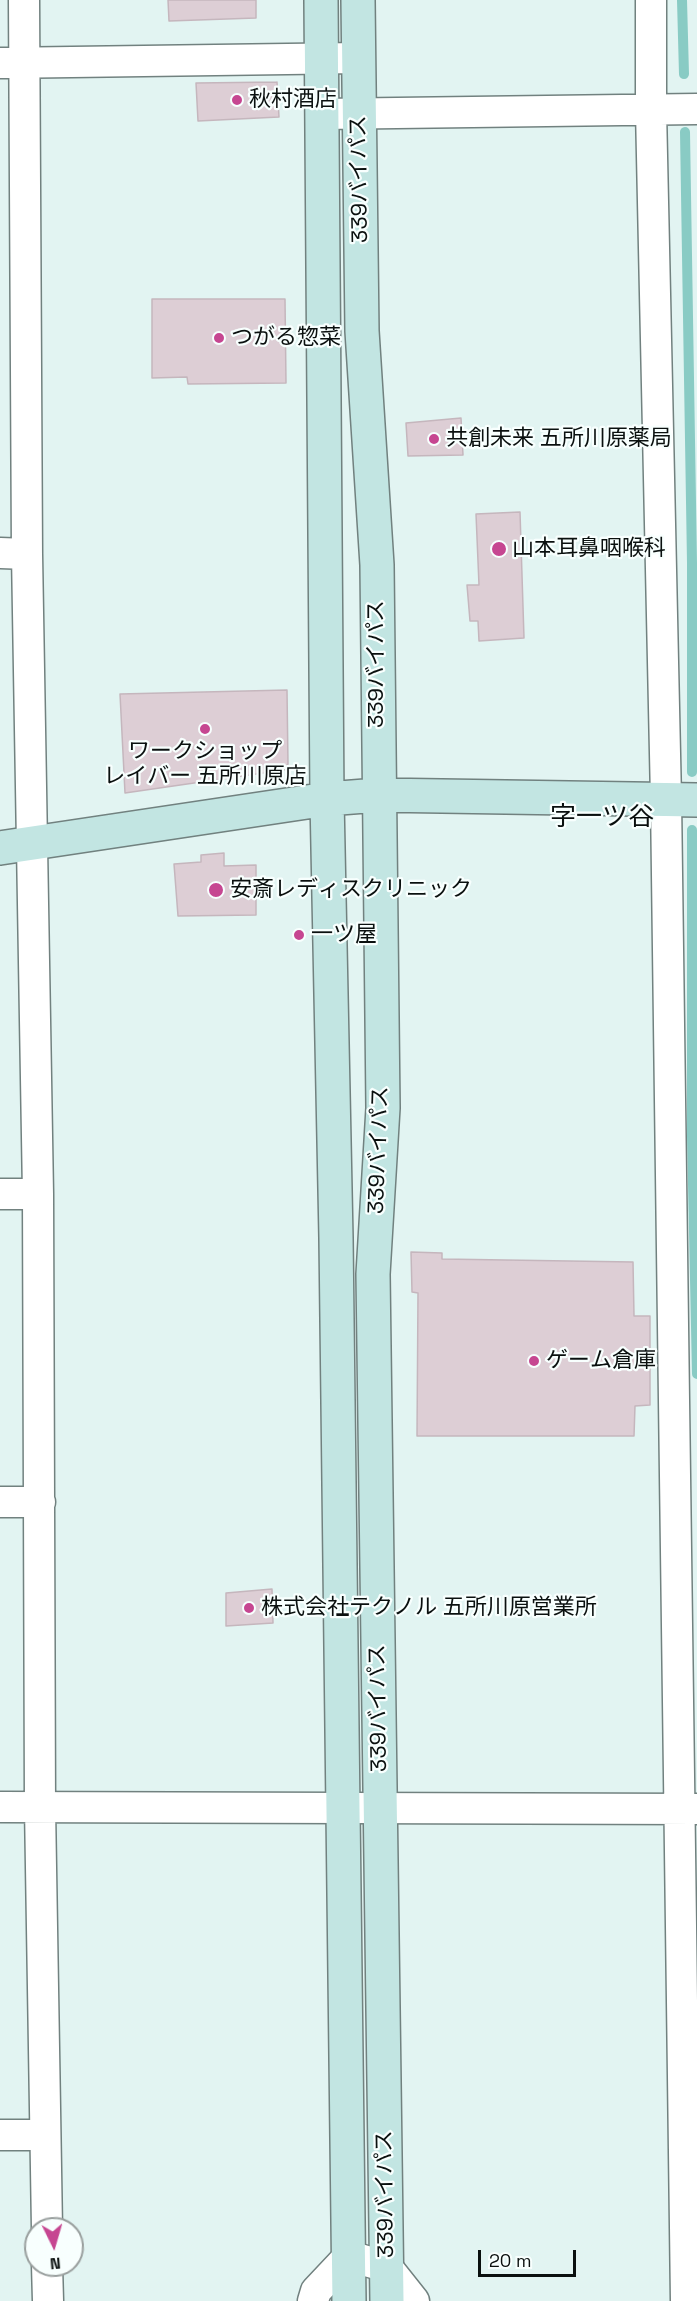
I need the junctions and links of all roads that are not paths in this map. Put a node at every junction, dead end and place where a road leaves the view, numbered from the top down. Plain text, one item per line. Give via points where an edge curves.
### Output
1 (24, 0) edge
2 (321, 0) edge
3 (358, 0) edge
4 (651, 0) edge
5 (359, 58) junction
6 (321, 59) junction
7 (12, 63) edge
8 (697, 109) edge
9 (651, 110) junction
10 (359, 113) junction
11 (322, 114) junction
12 (13, 313) edge
13 (14, 554) edge
14 (378, 795) junction
15 (327, 799) junction
16 (681, 799) edge
17 (16, 846) edge
18 (0, 1194) edge
19 (39, 1194) junction
20 (0, 1502) edge
21 (40, 1502) junction
22 (0, 1807) edge
23 (40, 1807) junction
24 (341, 1807) junction
25 (380, 1809) junction
26 (688, 1809) edge
27 (0, 2134) edge
28 (45, 2135) junction
29 (47, 2217) edge
30 (349, 2256) junction
31 (387, 2267) junction
32 (47, 2277) edge
33 (48, 2301) edge
34 (313, 2301) edge
35 (348, 2301) edge
36 (387, 2301) edge
37 (414, 2301) edge
38 (686, 2301) edge

1 - 7 street
2 - 6 street
3 - 5 street, 339バイパス
4 - 9 street
5 - 6 street
5 - 10 street, 339バイパス
6 - 7 street
6 - 11 street
7 - 12 street
8 - 9 street
9 - 10 street
9 - 16 street
10 - 11 street
10 - 14 street, 339バイパス via 362,331 377,565
11 - 15 street
12 - 13 street
13 - 17 street
14 - 15 street
14 - 16 street
14 - 25 street, 339バイパス via 383,1108 373,1274
15 - 17 street
15 - 24 street via 336,1226
16 - 26 street
17 - 19 street
18 - 19 street
19 - 21 street
20 - 21 street
21 - 23 street
22 - 23 street
23 - 24 street
23 - 28 street
24 - 25 street
24 - 30 street
25 - 26 street
25 - 31 street, 339バイパス
26 - 38 street
27 - 28 street
28 - 29 street
30 - 31 street
30 - 34 street via 316,2291
30 - 35 street
31 - 36 street, 339バイパス
31 - 37 street
32 - 33 street

